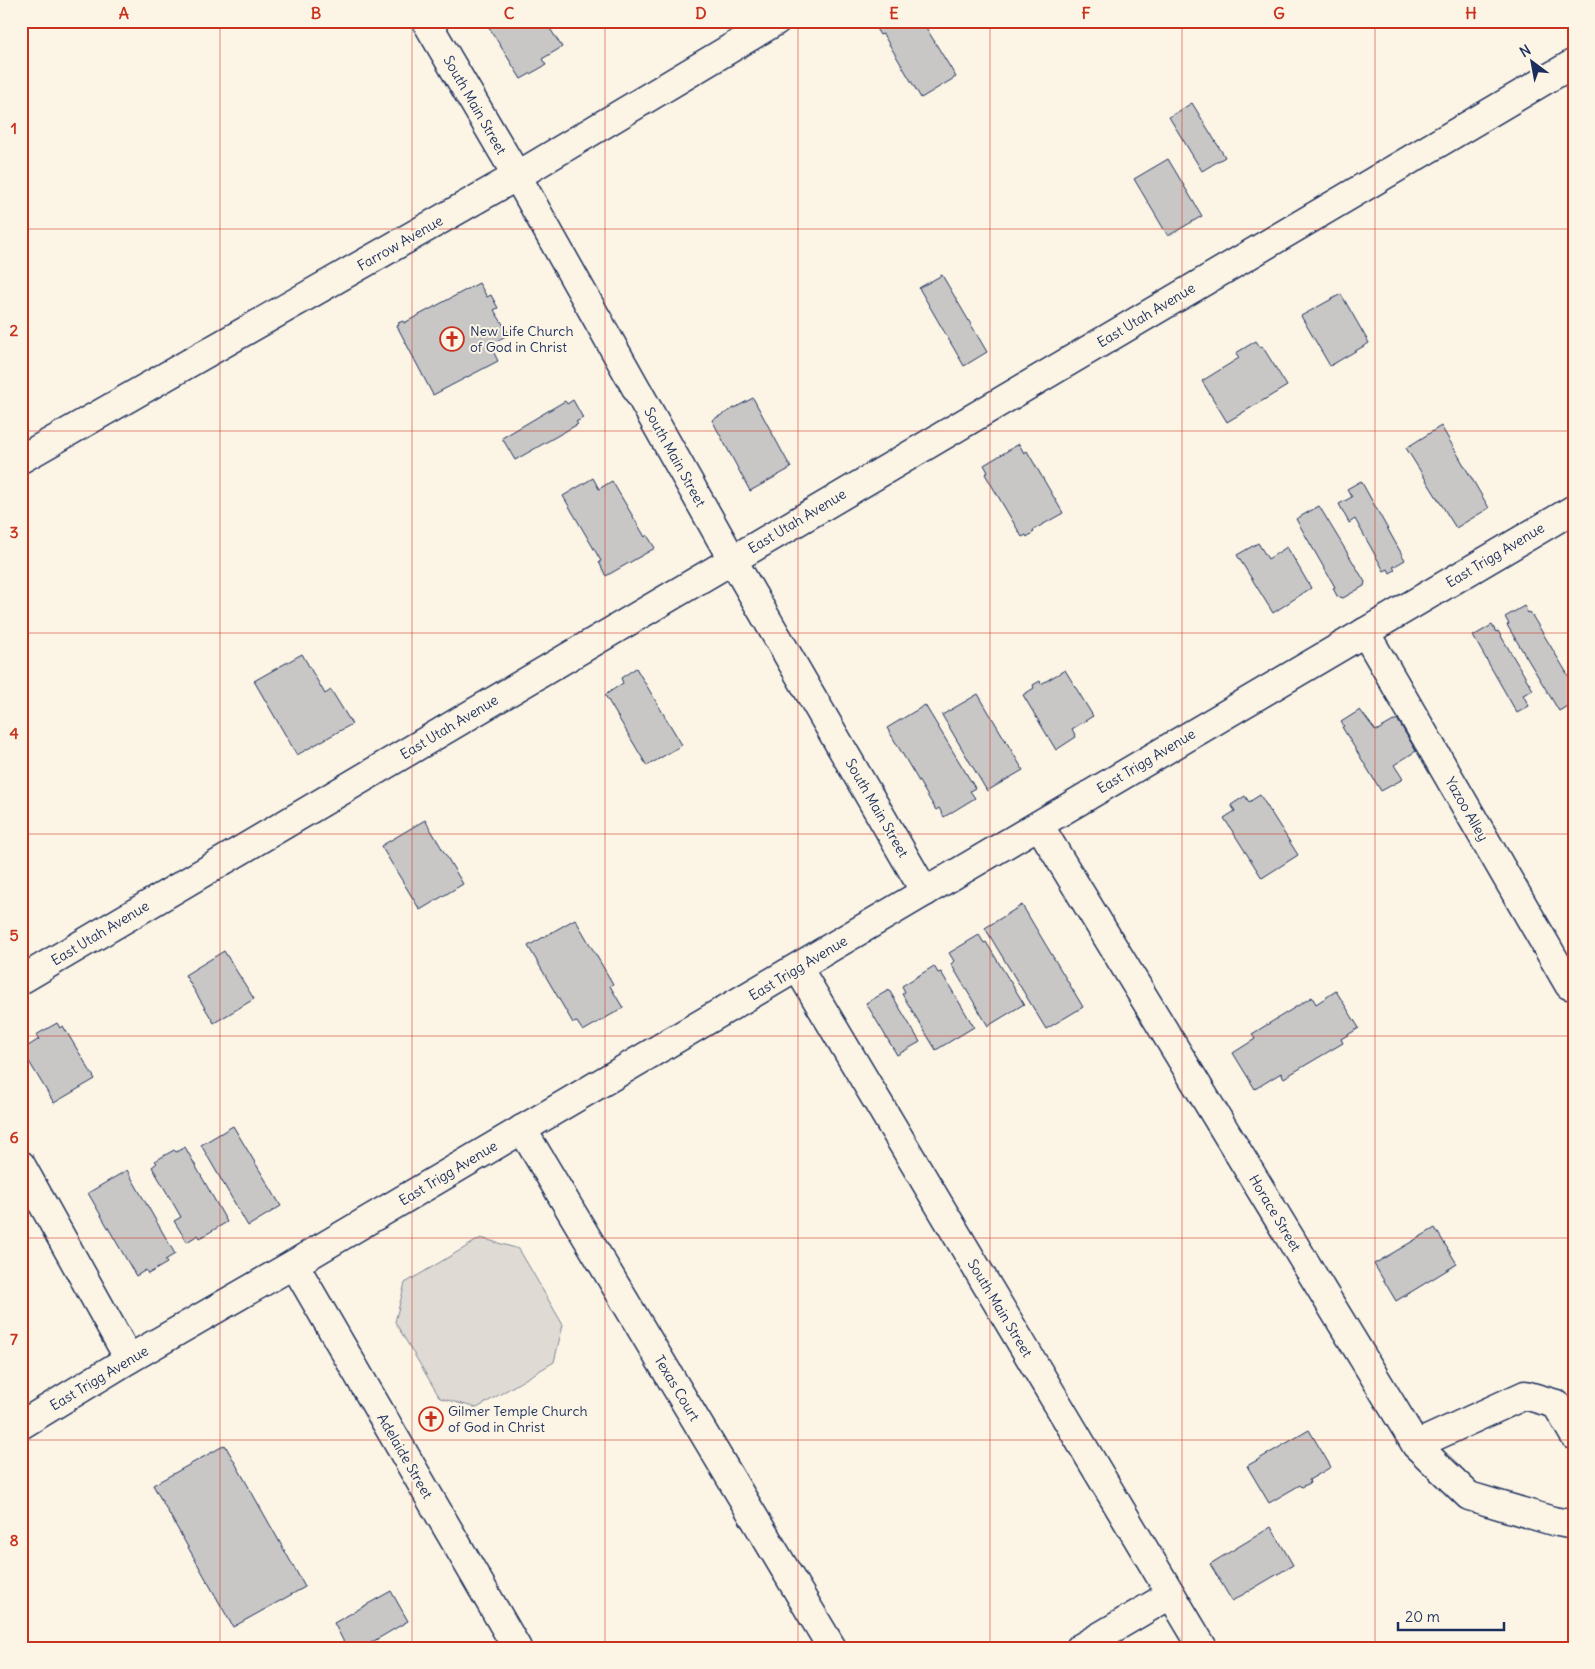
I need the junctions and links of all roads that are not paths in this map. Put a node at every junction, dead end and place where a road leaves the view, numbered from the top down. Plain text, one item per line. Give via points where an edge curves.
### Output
1 (426, 21) edge
2 (776, 21) edge
3 (1574, 62) edge
4 (517, 176) junction
5 (21, 459) edge
6 (1574, 509) edge
7 (732, 559) junction
8 (1365, 632) junction
9 (1039, 825) junction
10 (925, 892) junction
11 (798, 968) junction
12 (21, 980) edge
13 (1569, 985) dead end
14 (522, 1129) junction
15 (21, 1165) edge
16 (294, 1264) junction
17 (129, 1359) junction
18 (21, 1426) edge
19 (1574, 1435) edge
20 (1416, 1445) junction
21 (1574, 1525) edge
22 (1170, 1595) junction
23 (517, 1648) edge
24 (832, 1648) edge
25 (1080, 1648) edge
26 (1204, 1648) edge

1 - 4 street, South Main Street
2 - 4 street, Farrow Avenue
3 - 7 street, East Utah Avenue
4 - 5 street, Farrow Avenue
4 - 7 street, South Main Street
6 - 8 street, East Trigg Avenue
7 - 10 street, South Main Street
7 - 12 street, East Utah Avenue
8 - 9 street, East Trigg Avenue
8 - 13 street, Yazoo Alley
9 - 10 street, East Trigg Avenue
9 - 20 street, Horace Street
10 - 11 street, East Trigg Avenue
11 - 14 street, East Trigg Avenue
11 - 22 street, South Main Street
14 - 16 street, East Trigg Avenue
14 - 24 street, Texas Court
15 - 17 street
16 - 17 street, East Trigg Avenue
16 - 23 street, Adelaide Street
17 - 18 street, East Trigg Avenue
19 - 20 street via 1556,1404 1524,1395
20 - 21 street, Horace Street via 1469,1496
22 - 25 street
22 - 26 street, South Main Street

